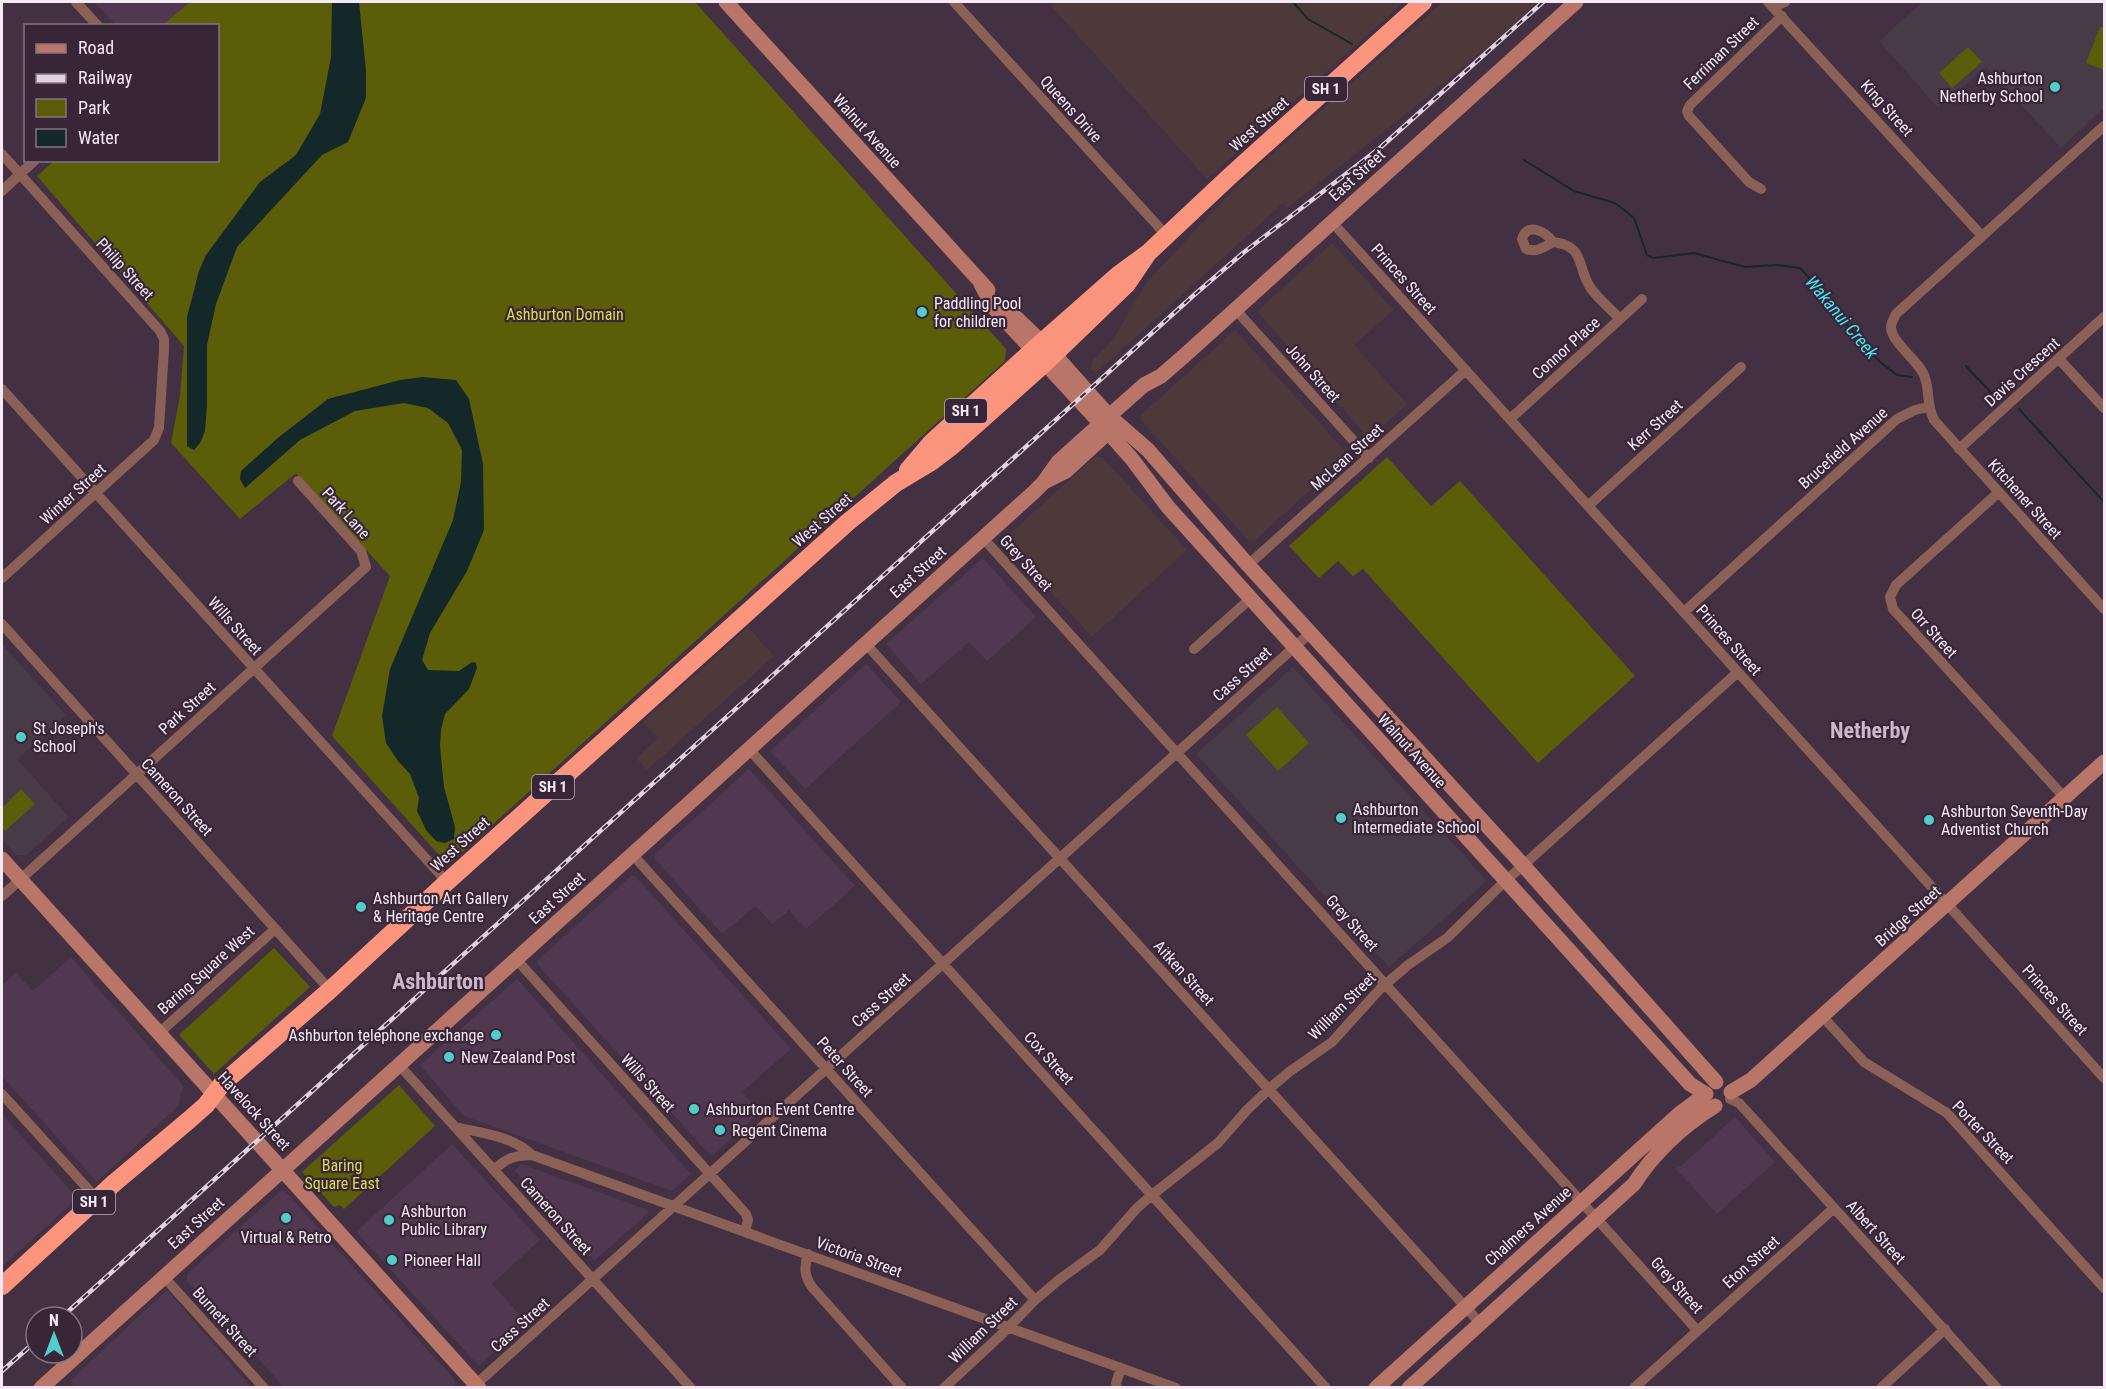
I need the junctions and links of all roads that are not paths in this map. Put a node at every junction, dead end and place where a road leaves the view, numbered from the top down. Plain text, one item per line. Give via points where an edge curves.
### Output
1 (76, 2) edge
2 (726, 2) edge
3 (954, 2) edge
4 (1424, 2) edge
5 (1576, 2) edge
6 (1785, 2) edge
7 (1771, 4) edge
8 (1782, 16) junction
9 (96, 24) edge
10 (2104, 126) edge
11 (2, 154) edge
12 (33, 162) edge
13 (20, 174) junction
14 (1761, 189) dead end
15 (2, 190) edge
16 (1332, 222) junction
17 (1167, 236) junction
18 (1983, 236) junction
19 (1553, 242) dead end
20 (1642, 299) dead end
21 (1235, 309) junction
22 (2104, 317) edge
23 (1620, 319) junction
24 (1043, 353) junction
25 (2059, 359) junction
26 (1741, 367) dead end
27 (1466, 370) junction
28 (2, 389) edge
29 (1928, 406) junction
30 (2104, 408) edge
31 (1510, 419) junction
32 (1109, 424) junction
33 (159, 428) joint
34 (1959, 449) junction
35 (1369, 458) junction
36 (298, 481) dead end
37 (1185, 491) junction
38 (1999, 492) junction
39 (96, 494) junction
40 (1588, 506) junction
41 (1168, 507) junction
42 (983, 538) junction
43 (1248, 566) junction
44 (366, 567) joint
45 (2, 578) edge
46 (1250, 598) junction
47 (2104, 609) edge
48 (1684, 612) junction
49 (2, 624) edge
50 (1310, 633) junction
51 (866, 644) junction
52 (1293, 648) junction
53 (1194, 649) dead end
54 (254, 668) junction
55 (1738, 672) junction
56 (749, 749) junction
57 (1177, 753) junction
58 (2104, 762) edge
59 (137, 774) junction
60 (2065, 798) junction
61 (632, 854) junction
62 (1060, 858) junction
63 (2, 859) edge
64 (1523, 865) junction
65 (20, 879) junction
66 (1506, 880) junction
67 (447, 882) junction
68 (2, 896) edge
69 (1948, 904) junction
70 (274, 930) junction
71 (516, 959) junction
72 (943, 964) junction
73 (1386, 984) junction
74 (330, 990) junction
75 (1824, 1017) junction
76 (159, 1033) junction
77 (399, 1065) junction
78 (826, 1069) junction
79 (2104, 1078) edge
80 (1716, 1082) junction
81 (1690, 1084) junction
82 (1269, 1089) junction
83 (2, 1094) edge
84 (214, 1094) junction
85 (1731, 1096) junction
86 (1711, 1100) junction
87 (1679, 1114) junction
88 (455, 1127) junction
89 (502, 1139) junction
90 (532, 1155) junction
91 (506, 1159) junction
92 (282, 1170) junction
93 (494, 1170) junction
94 (710, 1174) junction
95 (1152, 1195) junction
96 (97, 1199) junction
97 (1582, 1202) junction
98 (675, 1206) junction
99 (1834, 1208) junction
100 (1597, 1218) junction
101 (745, 1231) junction
102 (808, 1254) junction
103 (164, 1277) junction
104 (593, 1280) junction
105 (2, 1286) edge
106 (2104, 1288) edge
107 (1035, 1300) junction
108 (1465, 1307) junction
109 (1480, 1323) junction
110 (1008, 1327) junction
111 (1945, 1329) junction
112 (1697, 1330) junction
113 (1121, 1368) junction
114 (50, 1385) edge
115 (476, 1386) edge
116 (264, 1388) edge
117 (691, 1388) edge
118 (902, 1388) edge
119 (944, 1388) edge
120 (1117, 1388) edge
121 (1176, 1388) edge
122 (1326, 1388) edge
123 (1376, 1388) edge
124 (1409, 1388) edge
125 (1634, 1388) edge
126 (1881, 1388) edge
127 (1997, 1388) edge

1 - 9 street
2 - 24 street, Walnut Avenue
3 - 17 street, Queens Drive
4 - 17 highway, West Street / SH 1
5 - 16 street, East Street
6 - 7 street
7 - 8 street, King Street
8 - 14 street, Ferriman Street via 1688,111 1749,182
8 - 18 street, King Street
10 - 18 street
11 - 13 street, Philip Street
12 - 13 street
13 - 15 street
13 - 33 street, Philip Street via 160,331 164,349
16 - 21 street, East Street
16 - 27 street, Princes Street
17 - 24 highway, West Street / SH 1 via 1118,275
18 - 29 street via 1896,314 1891,325 1897,340 1925,376
19 - 23 street via 1568,245 1579,255 1590,286
20 - 23 street, Connor Place
21 - 32 street, East Street via 1161,376 1150,391
21 - 35 street, John Street
22 - 25 street, Davis Crescent
23 - 31 street, Connor Place
24 - 32 street, Walnut Avenue
24 - 67 highway, West Street / SH 1 via 952,446 896,483 848,522
25 - 30 street
25 - 34 street, Davis Crescent
26 - 40 street, Kerr Street
27 - 31 street, Princes Street
27 - 35 street, McLean Street
28 - 39 street, Wills Street
29 - 34 street, Kitchener Street via 1934,420
29 - 48 street, Brucefield Avenue via 1897,418
31 - 40 street, Princes Street
32 - 37 street, Walnut Avenue via 1148,450
32 - 41 street, Walnut Avenue
32 - 42 street, East Street via 1066,471 1043,483
33 - 39 street, Winter Street via 154,440
34 - 38 street, Kitchener Street
35 - 43 street, McLean Street
36 - 44 street, Park Lane via 361,551
37 - 41 street
37 - 43 street, Walnut Avenue
38 - 47 street, Kitchener Street
38 - 60 street, Orr Street via 1896,585 1890,597 1893,609
39 - 45 street, Winter Street
39 - 54 street, Wills Street
40 - 48 street, Princes Street
41 - 46 street, Walnut Avenue
42 - 51 street, East Street
42 - 57 street, Grey Street
43 - 50 street, Walnut Avenue
44 - 54 street, Park Street
46 - 52 street, Walnut Avenue
46 - 53 street
48 - 55 street, Princes Street
49 - 59 street, Cameron Street
50 - 52 street, Cass Street
50 - 64 street, Walnut Avenue
51 - 56 street, East Street
51 - 62 street, Aitken Street
52 - 57 street, Cass Street
52 - 66 street, Walnut Avenue
54 - 59 street, Park Street
54 - 67 street, Wills Street
55 - 64 street, William Street
55 - 69 street, Princes Street
56 - 61 street, East Street
56 - 72 street, Cox Street
57 - 62 street, Cass Street
57 - 73 street, Grey Street
58 - 60 street, Bridge Street
59 - 65 street, Park Street
59 - 70 street, Cameron Street
60 - 69 street, Bridge Street
61 - 71 street, East Street
61 - 78 street, Peter Street
62 - 72 street, Cass Street
62 - 82 street, Aitken Street
63 - 65 street, Havelock Street
64 - 66 street, William Street
64 - 80 street, Walnut Avenue
65 - 68 street, Park Street
65 - 76 street, Havelock Street
66 - 73 street, William Street via 1448,938
66 - 81 street, Walnut Avenue
67 - 74 highway, West Street / SH 1
69 - 75 street, Bridge Street
69 - 79 street, Princes Street
70 - 74 street, Cameron Street
70 - 76 street, Baring Square West
71 - 77 street, East Street
71 - 94 street, Wills Street
72 - 78 street, Cass Street
72 - 95 street, Cox Street
73 - 82 street, William Street via 1332,1042
73 - 97 street, Grey Street
74 - 84 highway, West Street / SH 1
75 - 85 street, Bridge Street
75 - 106 street, Porter Street via 1864,1062 1947,1113
76 - 84 street, Havelock Street
77 - 88 street, Cameron Street
77 - 92 street, East Street
78 - 94 street, Cass Street
78 - 107 street, Peter Street
80 - 85 street via 1727,1084
80 - 86 street via 1709,1086
81 - 86 street, Walnut Avenue
81 - 87 street
82 - 95 street, William Street via 1218,1143
82 - 108 street, Aitken Street
83 - 96 street
84 - 92 street, Havelock Street
84 - 96 highway, West Street / SH 1
85 - 86 street via 1726,1105
85 - 99 street, Albert Street
86 - 87 street, Chalmers Avenue
86 - 100 street
87 - 97 street, Chalmers Avenue
88 - 89 street, Victoria Street
88 - 93 street, Cameron Street
89 - 90 street, Victoria Street via 524,1147
89 - 91 street
90 - 91 street, Victoria Street
90 - 98 street, Victoria Street
91 - 93 street
92 - 103 street, East Street
92 - 115 street, Havelock Street
93 - 104 street, Cameron Street
94 - 98 street, Cass Street
94 - 101 street, Wills Street via 746,1214
95 - 107 street, William Street via 1100,1250
95 - 122 street, Cox Street
96 - 105 highway, West Street / SH 1
97 - 100 street, Grey Street
97 - 108 street, Chalmers Avenue
98 - 101 street, Victoria Street
98 - 104 street, Cass Street
99 - 111 street, Albert Street
99 - 112 street, Eton Street
100 - 109 street
100 - 112 street, Grey Street
101 - 102 street, Victoria Street
102 - 110 street, Victoria Street
102 - 118 street via 806,1274 812,1287
103 - 114 street, East Street
103 - 116 street, Burnett Street
104 - 115 street, Cass Street
104 - 117 street, Cameron Street
107 - 110 street, William Street
108 - 109 street, Aitken Street
108 - 123 street, Chalmers Avenue
109 - 124 street
110 - 113 street, Victoria Street
110 - 119 street, William Street
111 - 126 street
111 - 127 street, Albert Street
112 - 125 street, Eton Street
113 - 120 street
113 - 121 street, Victoria Street

